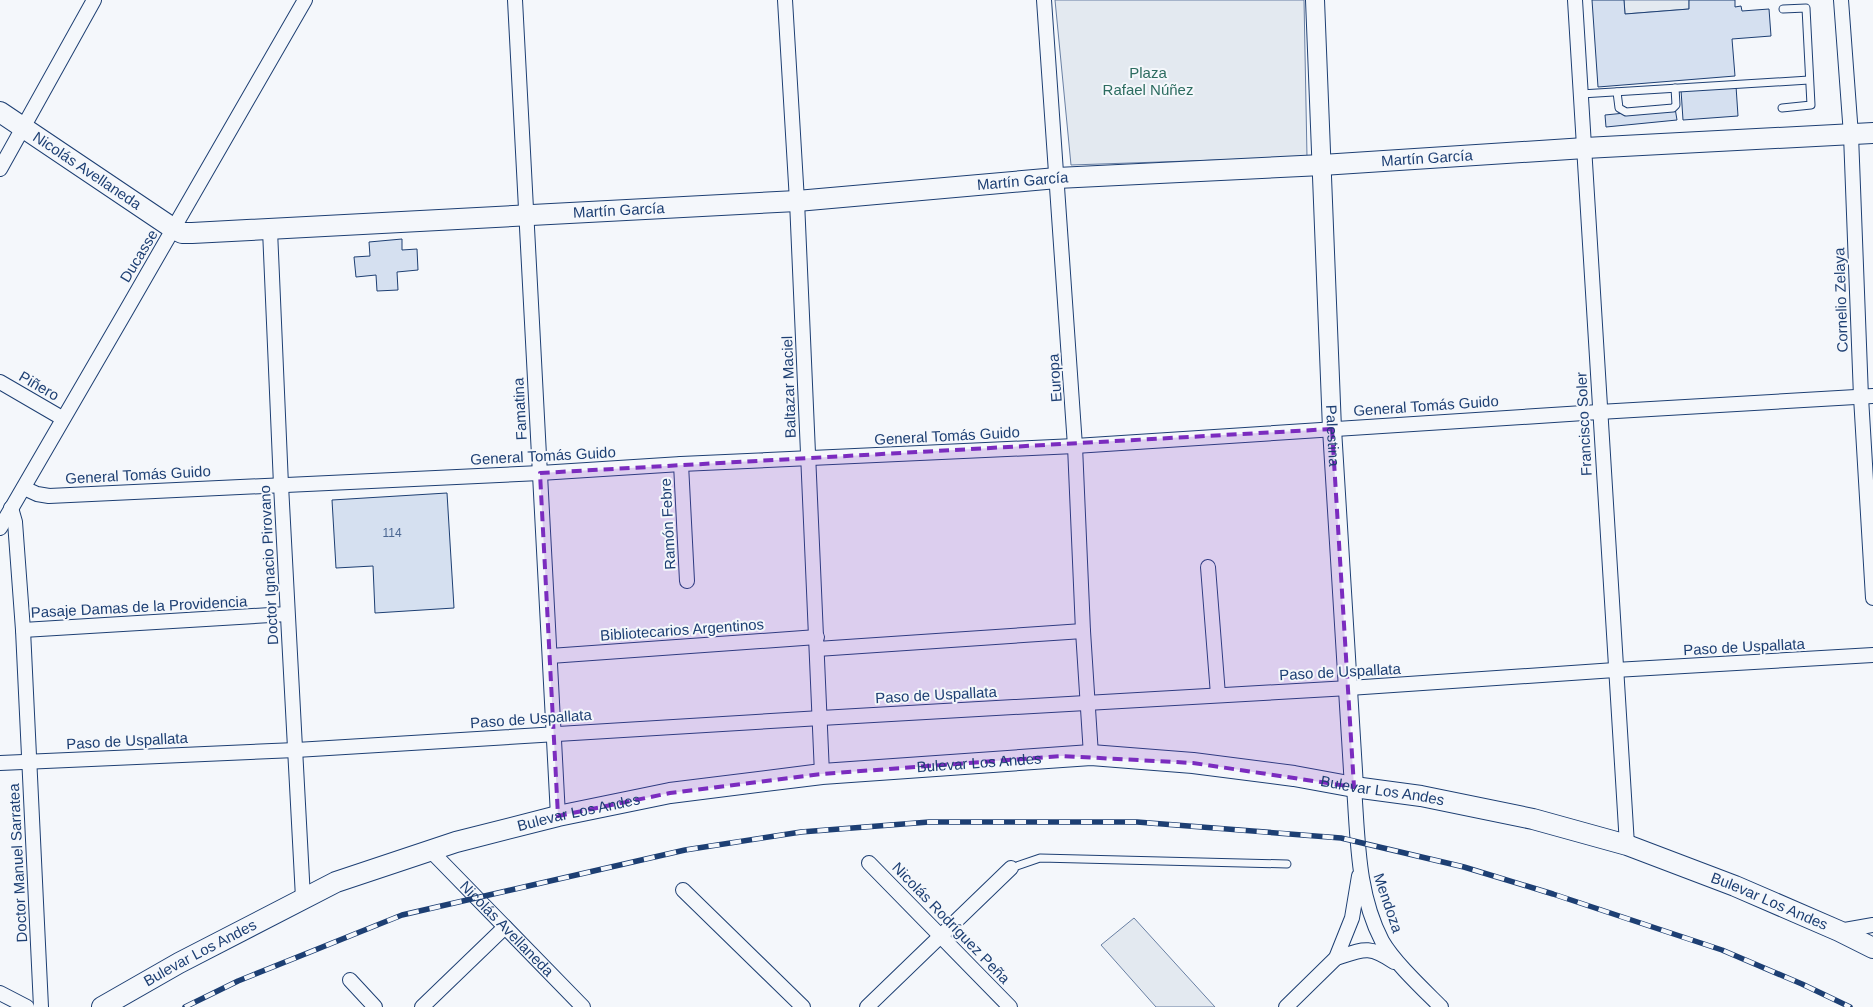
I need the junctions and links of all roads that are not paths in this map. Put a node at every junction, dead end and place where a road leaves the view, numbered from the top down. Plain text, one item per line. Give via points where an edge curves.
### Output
1 (94, 0) edge
2 (305, 0) edge
3 (515, 0) edge
4 (785, 0) edge
5 (1044, 0) edge
6 (1315, 0) edge
7 (1575, 0) edge
8 (1841, 0) edge
9 (1783, 9) dead end
10 (1810, 80) junction
11 (1675, 88) junction
12 (1617, 92) junction
13 (1581, 94) junction
14 (1782, 108) dead end
15 (0, 112) edge
16 (23, 128) junction
17 (1873, 133) edge
18 (1851, 135) junction
19 (1585, 148) junction
20 (1322, 165) junction
21 (0, 169) edge
22 (1057, 178) junction
23 (798, 201) junction
24 (526, 216) junction
25 (174, 229) junction
26 (270, 230) junction
27 (0, 382) edge
28 (1867, 396) edge
29 (1599, 412) junction
30 (62, 418) junction
31 (1332, 428) junction
32 (1076, 446) junction
33 (808, 458) junction
34 (681, 464) junction
35 (540, 473) junction
36 (281, 486) junction
37 (24, 488) junction
38 (11, 508) junction
39 (0, 528) edge
40 (1208, 567) dead end
41 (687, 581) dead end
42 (1873, 598) edge
43 (288, 614) junction
44 (23, 630) junction
45 (1083, 631) junction
46 (817, 643) junction
47 (1873, 655) edge
48 (550, 656) junction
49 (1615, 670) junction
50 (1349, 688) junction
51 (1218, 695) junction
52 (1088, 704) junction
53 (821, 718) junction
54 (554, 734) junction
55 (296, 750) junction
56 (1091, 755) junction
57 (29, 762) junction
58 (0, 763) edge
59 (822, 774) junction
60 (1354, 787) junction
61 (558, 816) junction
62 (1627, 845) junction
63 (430, 850) junction
64 (869, 863) dead end
65 (1286, 864) dead end
66 (1011, 868) joint
67 (1360, 870) junction
68 (683, 890) dead end
69 (304, 898) junction
70 (1873, 925) edge
71 (505, 927) junction
72 (1839, 931) junction
73 (941, 935) junction
74 (1873, 948) edge
75 (1336, 958) junction
76 (1405, 970) junction
77 (350, 980) dead end
78 (0, 993) edge
79 (27, 1007) edge
80 (41, 1007) edge
81 (102, 1007) edge
82 (375, 1007) edge
83 (422, 1007) edge
84 (583, 1007) edge
85 (803, 1007) edge
86 (867, 1007) edge
87 (1010, 1007) edge
88 (1286, 1007) edge
89 (1441, 1007) edge

1 - 16 street
2 - 25 street, Ducasse
3 - 24 street, Famatina
4 - 23 street, Baltazar Maciel
5 - 22 street, Europa
6 - 20 street, Palestina
7 - 13 street, Francisco Soler
8 - 18 street, Cornelio Zelaya
9 - 10 lane via 1806,8
10 - 11 lane
10 - 14 lane via 1811,105
11 - 12 lane
11 - 12 lane via 1676,105 1673,108 1626,112 1619,108
12 - 13 lane
13 - 19 street, Francisco Soler
15 - 16 main road, Nicolás Avellaneda
16 - 21 street
16 - 25 main road, Nicolás Avellaneda
17 - 18 main road, Martín García
18 - 19 main road, Martín García
18 - 28 street, Cornelio Zelaya
19 - 20 main road, Martín García
19 - 29 street, Francisco Soler
20 - 22 main road, Martín García
20 - 31 street, Palestina
22 - 23 main road, Martín García
22 - 32 street, Europa
23 - 24 main road, Martín García
23 - 33 street, Baltazar Maciel
24 - 26 main road, Martín García
24 - 35 street, Famatina
25 - 26 main road, Martín García via 182,233
25 - 30 street, Ducasse
26 - 36 street, Doctor Ignacio Pirovano
27 - 30 street, Piñero
28 - 29 street, General Tomás Guido
28 - 42 street, Cornelio Zelaya
29 - 31 street, General Tomás Guido
29 - 49 street, Francisco Soler
30 - 37 street, Ducasse
31 - 32 street, General Tomás Guido
31 - 50 street, Palestina
32 - 33 street, General Tomás Guido
32 - 45 street, Europa
33 - 34 street, General Tomás Guido
33 - 46 street, Baltazar Maciel
34 - 35 street, General Tomás Guido
34 - 41 street, Ramón Febre
35 - 36 street, General Tomás Guido
35 - 48 street, Famatina
36 - 37 street, General Tomás Guido via 49,496
36 - 43 street, Doctor Ignacio Pirovano
37 - 38 street, Ducasse
38 - 39 street, Ducasse
38 - 44 street, Doctor Manuel Sarratea via 15,522
40 - 51 street
43 - 44 street, Pasaje Damas de la Providencia
43 - 55 street, Doctor Ignacio Pirovano
44 - 57 street, Doctor Manuel Sarratea
45 - 46 street, Bibliotecarios Argentinos
45 - 52 street, Europa
46 - 48 street, Bibliotecarios Argentinos
46 - 53 street, Baltazar Maciel
47 - 49 street, Paso de Uspallata
48 - 54 street, Famatina
49 - 50 street, Paso de Uspallata
49 - 62 street, Francisco Soler
50 - 51 street, Paso de Uspallata
50 - 60 street, Palestina
51 - 52 street, Paso de Uspallata
52 - 53 street, Paso de Uspallata
52 - 56 street, Europa
53 - 54 street, Paso de Uspallata
53 - 59 street, Baltazar Maciel
54 - 55 street, Paso de Uspallata
54 - 61 street, Famatina
55 - 57 street, Paso de Uspallata
55 - 69 street, Doctor Ignacio Pirovano
56 - 59 main road, Bulevar Los Andes
56 - 60 main road, Bulevar Los Andes via 1294,776
57 - 58 street, Paso de Uspallata
57 - 80 street, Doctor Manuel Sarratea
59 - 61 main road, Bulevar Los Andes via 670,793
60 - 62 main road, Bulevar Los Andes via 1476,806
60 - 67 street, Palestina
61 - 63 main road, Bulevar Los Andes
62 - 72 main road, Bulevar Los Andes via 1735,886
63 - 69 main road, Bulevar Los Andes via 336,882
63 - 71 street, Nicolás Avellaneda
64 - 73 street, Nicolás Rodríguez Peña
65 - 66 lane via 1040,858
66 - 73 street
67 - 75 street via 1352,918
67 - 76 street, Mendoza via 1371,913 1383,942
68 - 85 street
69 - 81 main road, Bulevar Los Andes
70 - 72 street
71 - 83 street
71 - 84 street, Nicolás Avellaneda
72 - 74 main road, Bulevar Los Andes
73 - 86 street
73 - 87 street, Nicolás Rodríguez Peña
75 - 76 street, Mendoza via 1371,950
75 - 88 street
76 - 89 street, Mendoza
77 - 82 street
78 - 79 street

